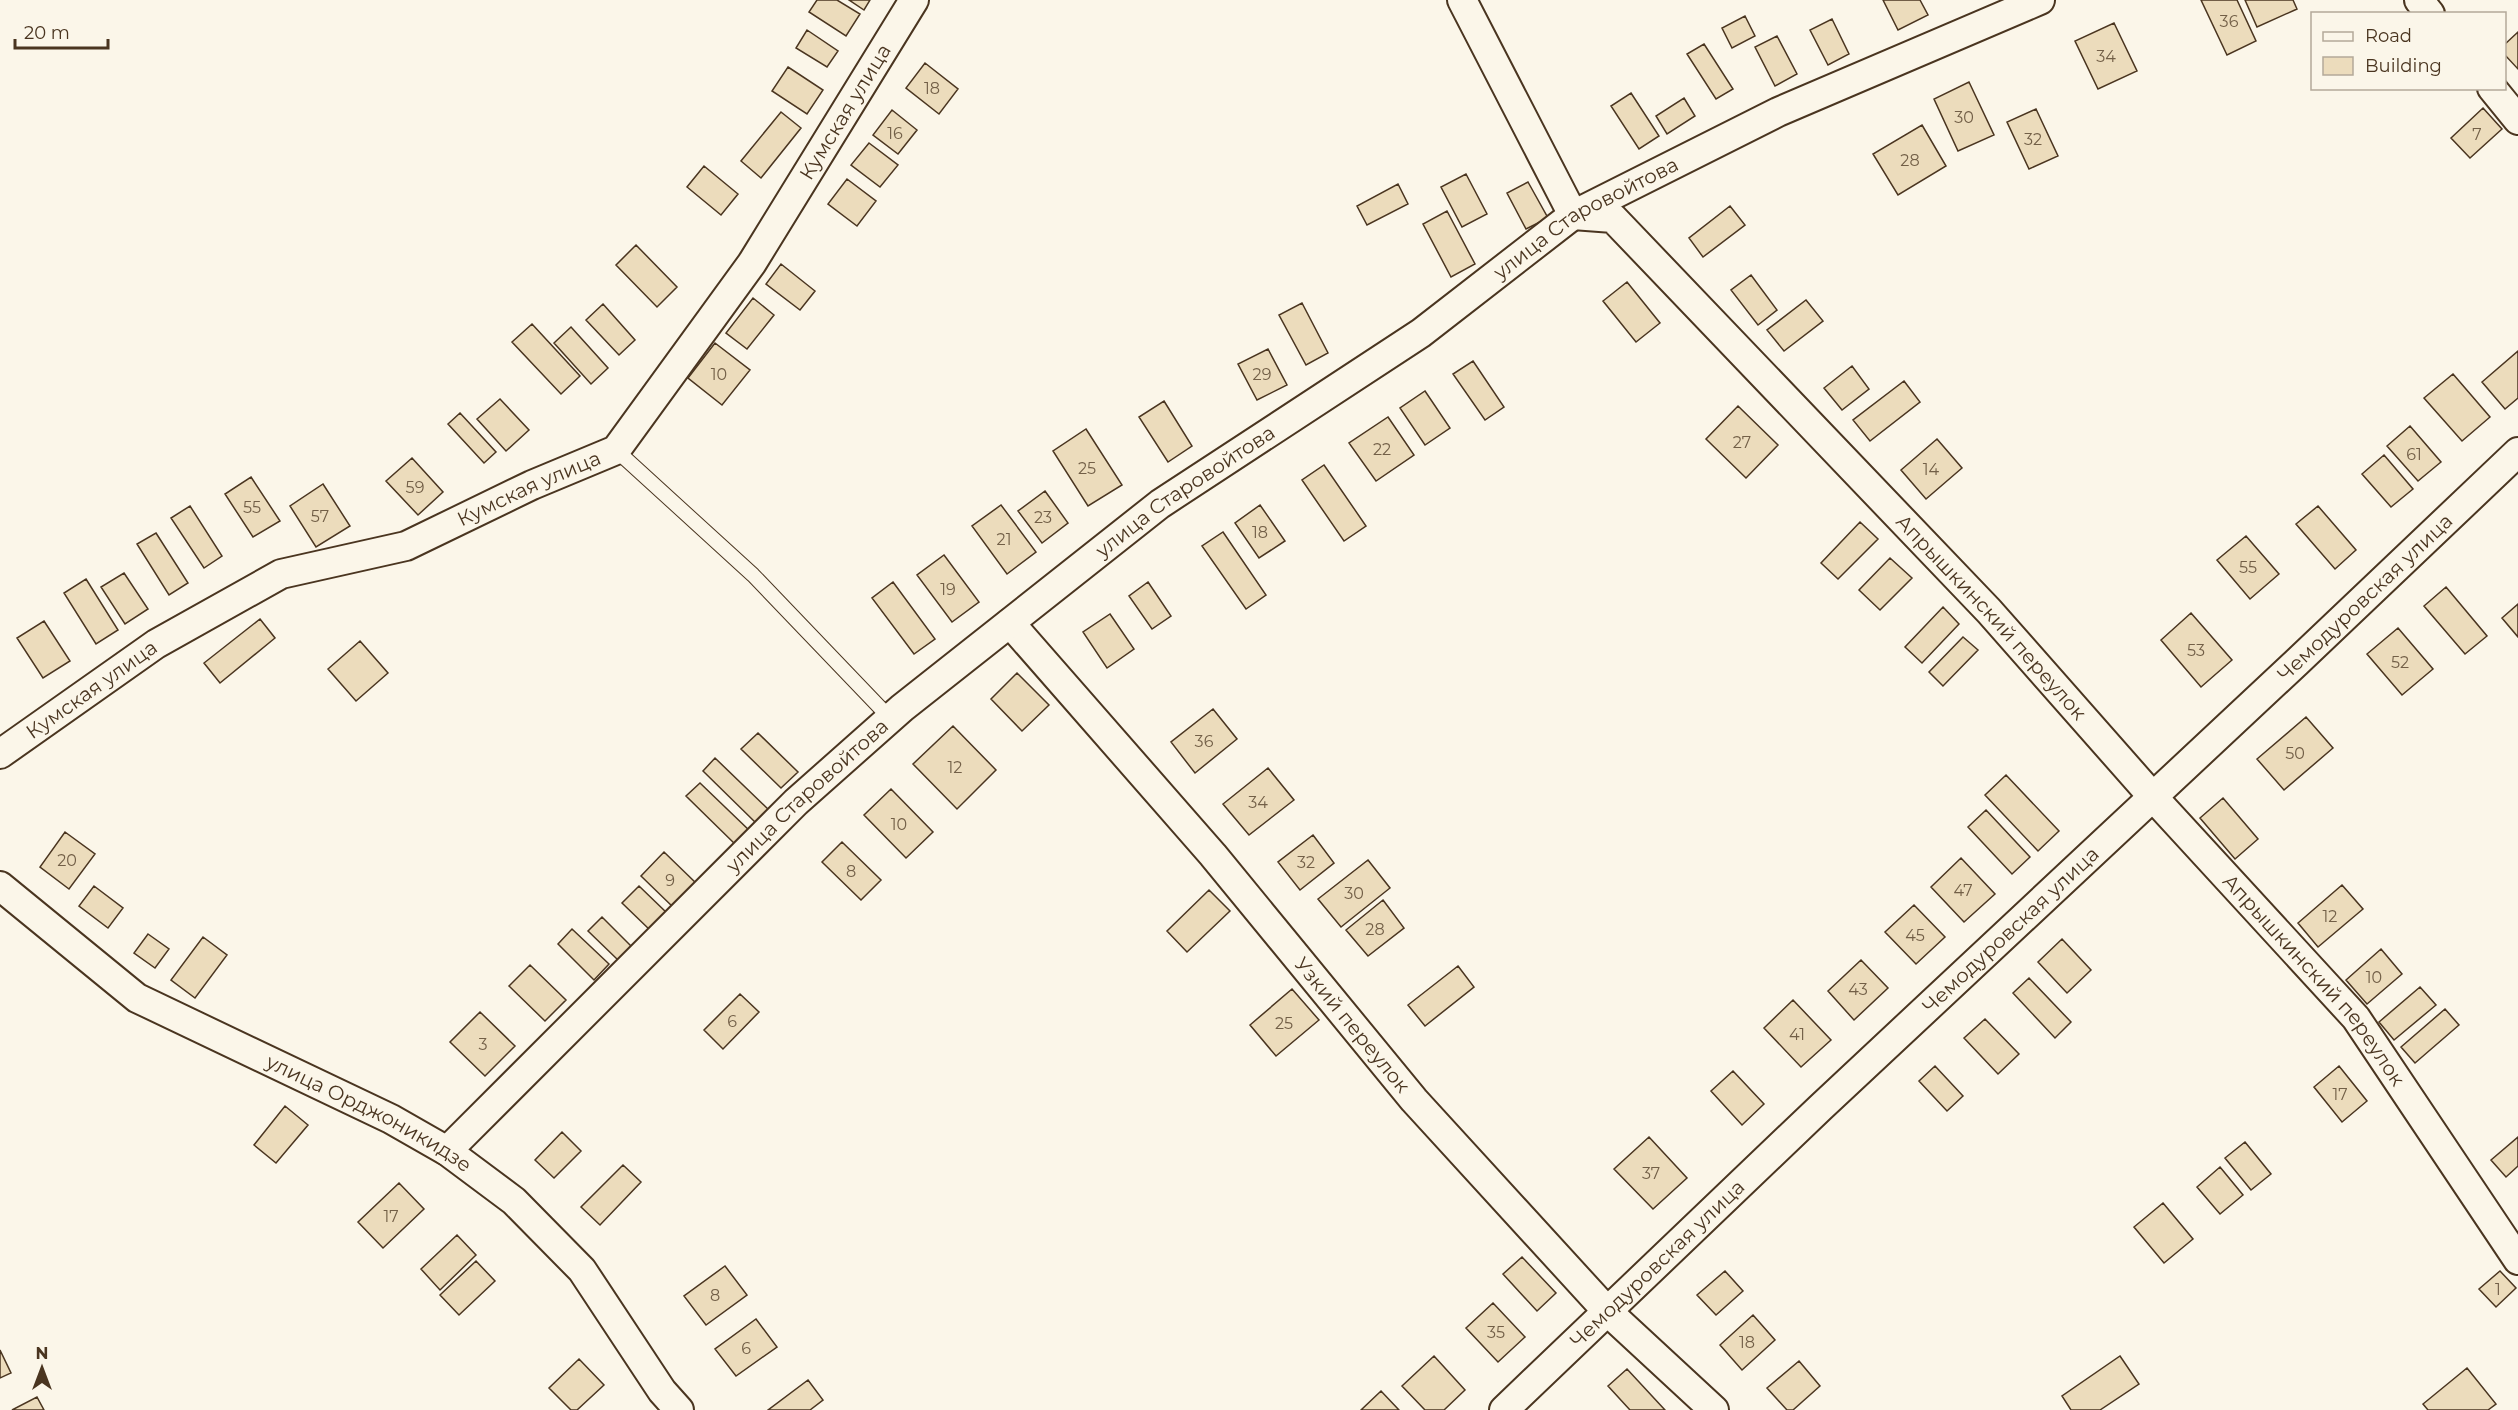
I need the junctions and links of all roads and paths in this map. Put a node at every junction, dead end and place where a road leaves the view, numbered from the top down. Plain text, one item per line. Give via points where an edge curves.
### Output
1 (914, 0) edge
2 (1461, 0) edge
3 (2040, 0) edge
4 (2419, 0) edge
5 (2428, 12) edge
6 (2494, 90) edge
7 (2518, 120) edge
8 (1573, 214) junction
9 (616, 450) junction
10 (2518, 452) edge
11 (1010, 623) junction
12 (890, 718) junction
13 (0, 754) edge
14 (2153, 797) junction
15 (0, 886) edge
16 (447, 1151) junction
17 (2518, 1260) edge
18 (1607, 1311) junction
19 (679, 1410) edge
20 (1504, 1410) edge
21 (1714, 1410) edge

1 - 9 street, Кумская улица via 753,263
2 - 8 street
3 - 8 street, улица Старовойтова via 1778,112
4 - 5 street
6 - 7 street
8 - 11 street, улица Старовойтова via 1421,333 1161,504
8 - 14 street, Апрышкинский переулок via 1613,218 1989,611
9 - 12 lane via 753,575
9 - 13 street, Кумская улица via 532,485 406,546 281,574 156,644
10 - 14 street, Чемодуровская улица
11 - 12 street, улица Старовойтова
11 - 18 street, Узкий переулок via 1213,855 1414,1100
12 - 16 street, улица Старовойтова via 796,802
14 - 17 street, Апрышкинский переулок via 2356,1017
14 - 18 street, Чемодуровская улица
15 - 16 street, улица Орджоникидзе via 137,998 391,1119
16 - 19 street, улица Орджоникидзе via 514,1201 582,1270 662,1391
18 - 20 street, Чемодуровская улица
18 - 21 street, Узкий переулок

